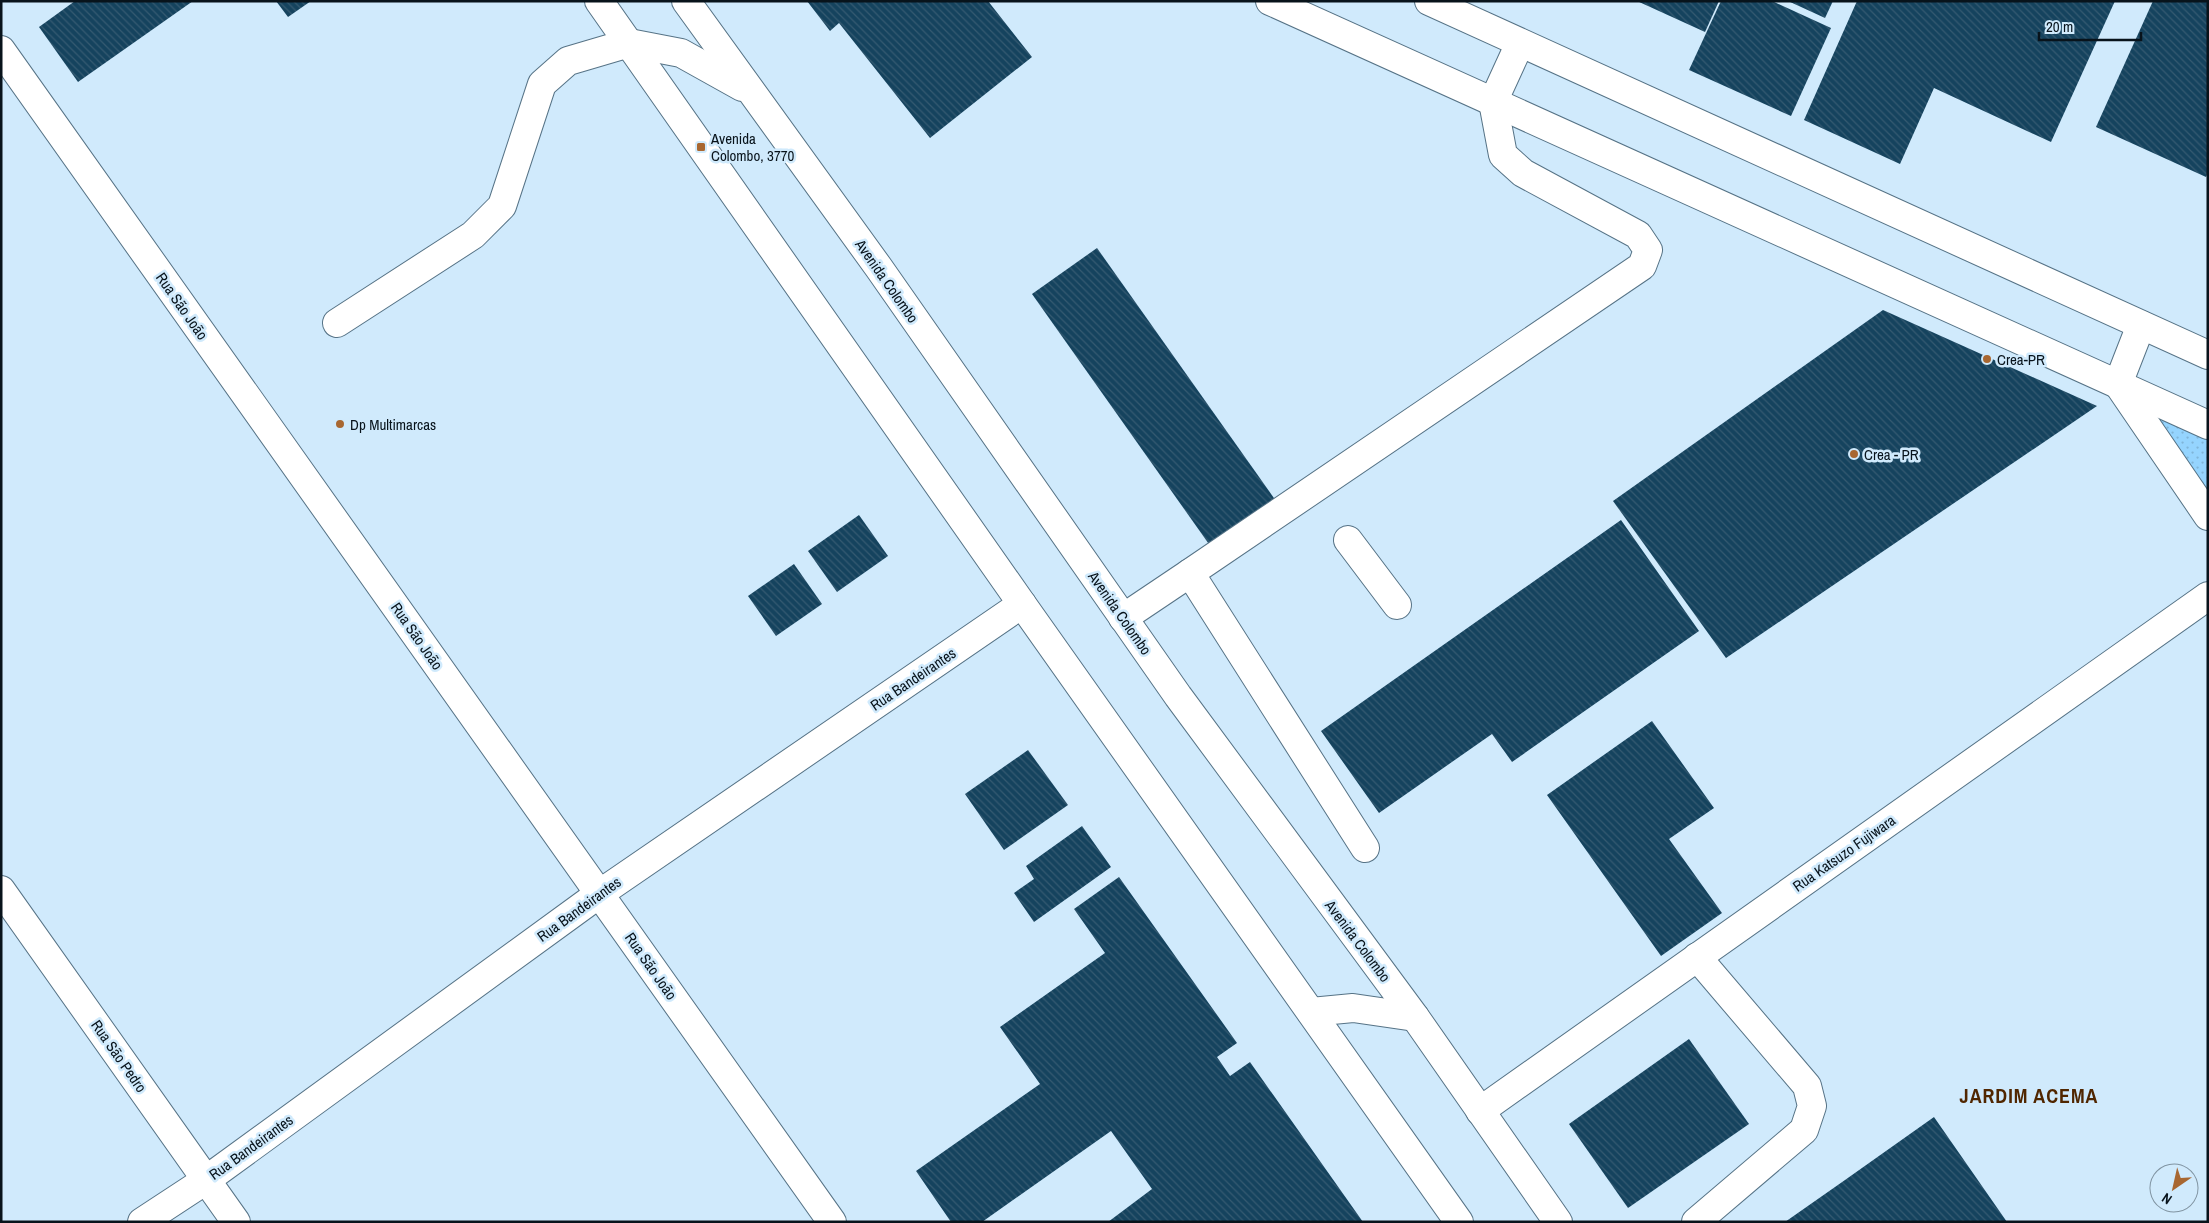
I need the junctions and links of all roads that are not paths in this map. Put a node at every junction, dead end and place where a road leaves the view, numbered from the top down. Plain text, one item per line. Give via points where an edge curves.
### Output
1 (599, 1) edge
2 (686, 1) edge
3 (1270, 1) edge
4 (1428, 1) edge
5 (628, 43) junction
6 (1520, 43) junction
7 (1, 50) edge
8 (750, 91) junction
9 (1493, 102) junction
10 (337, 323) dead end
11 (2141, 325) junction
12 (2208, 355) edge
13 (2118, 384) junction
14 (2208, 425) edge
15 (2208, 516) edge
16 (1348, 540) dead end
17 (1190, 573) junction
18 (2208, 596) edge
19 (1022, 604) junction
20 (1397, 605) dead end
21 (1123, 618) junction
22 (1365, 848) dead end
23 (1, 890) edge
24 (600, 894) junction
25 (1697, 957) junction
26 (1311, 1012) junction
27 (1415, 1017) junction
28 (1480, 1111) junction
29 (206, 1180) junction
30 (142, 1222) edge
31 (236, 1222) edge
32 (832, 1222) edge
33 (1460, 1222) edge
34 (1558, 1222) edge
35 (1696, 1222) edge

1 - 5 main road
2 - 8 main road, Avenida Colombo
3 - 9 main road
4 - 6 main road
5 - 8 main road via 681,53
5 - 10 main road via 568,61 542,84 502,206 473,235
5 - 19 main road
6 - 9 main road
6 - 11 main road
7 - 24 main road, Rua São João
8 - 21 main road, Avenida Colombo via 879,268
9 - 13 main road
9 - 17 main road via 1503,154 1523,173 1638,235 1648,250 1642,266
11 - 12 main road
11 - 13 main road
13 - 14 main road
13 - 15 main road
16 - 20 main road
17 - 21 main road
17 - 22 main road
18 - 25 main road, Rua Katsuzo Fujiwara
19 - 24 main road, Rua Bandeirantes
19 - 26 main road
21 - 27 main road, Avenida Colombo
23 - 29 main road, Rua São Pedro
24 - 29 main road, Rua Bandeirantes
24 - 32 main road, Rua São João
25 - 28 main road, Rua Katsuzo Fujiwara
25 - 35 main road via 1807,1086 1812,1106 1804,1130
26 - 27 main road via 1353,1008
26 - 33 main road
27 - 28 main road, Avenida Colombo
28 - 34 main road, Avenida Colombo
29 - 30 main road, Rua Bandeirantes
29 - 31 main road, Rua São Pedro

